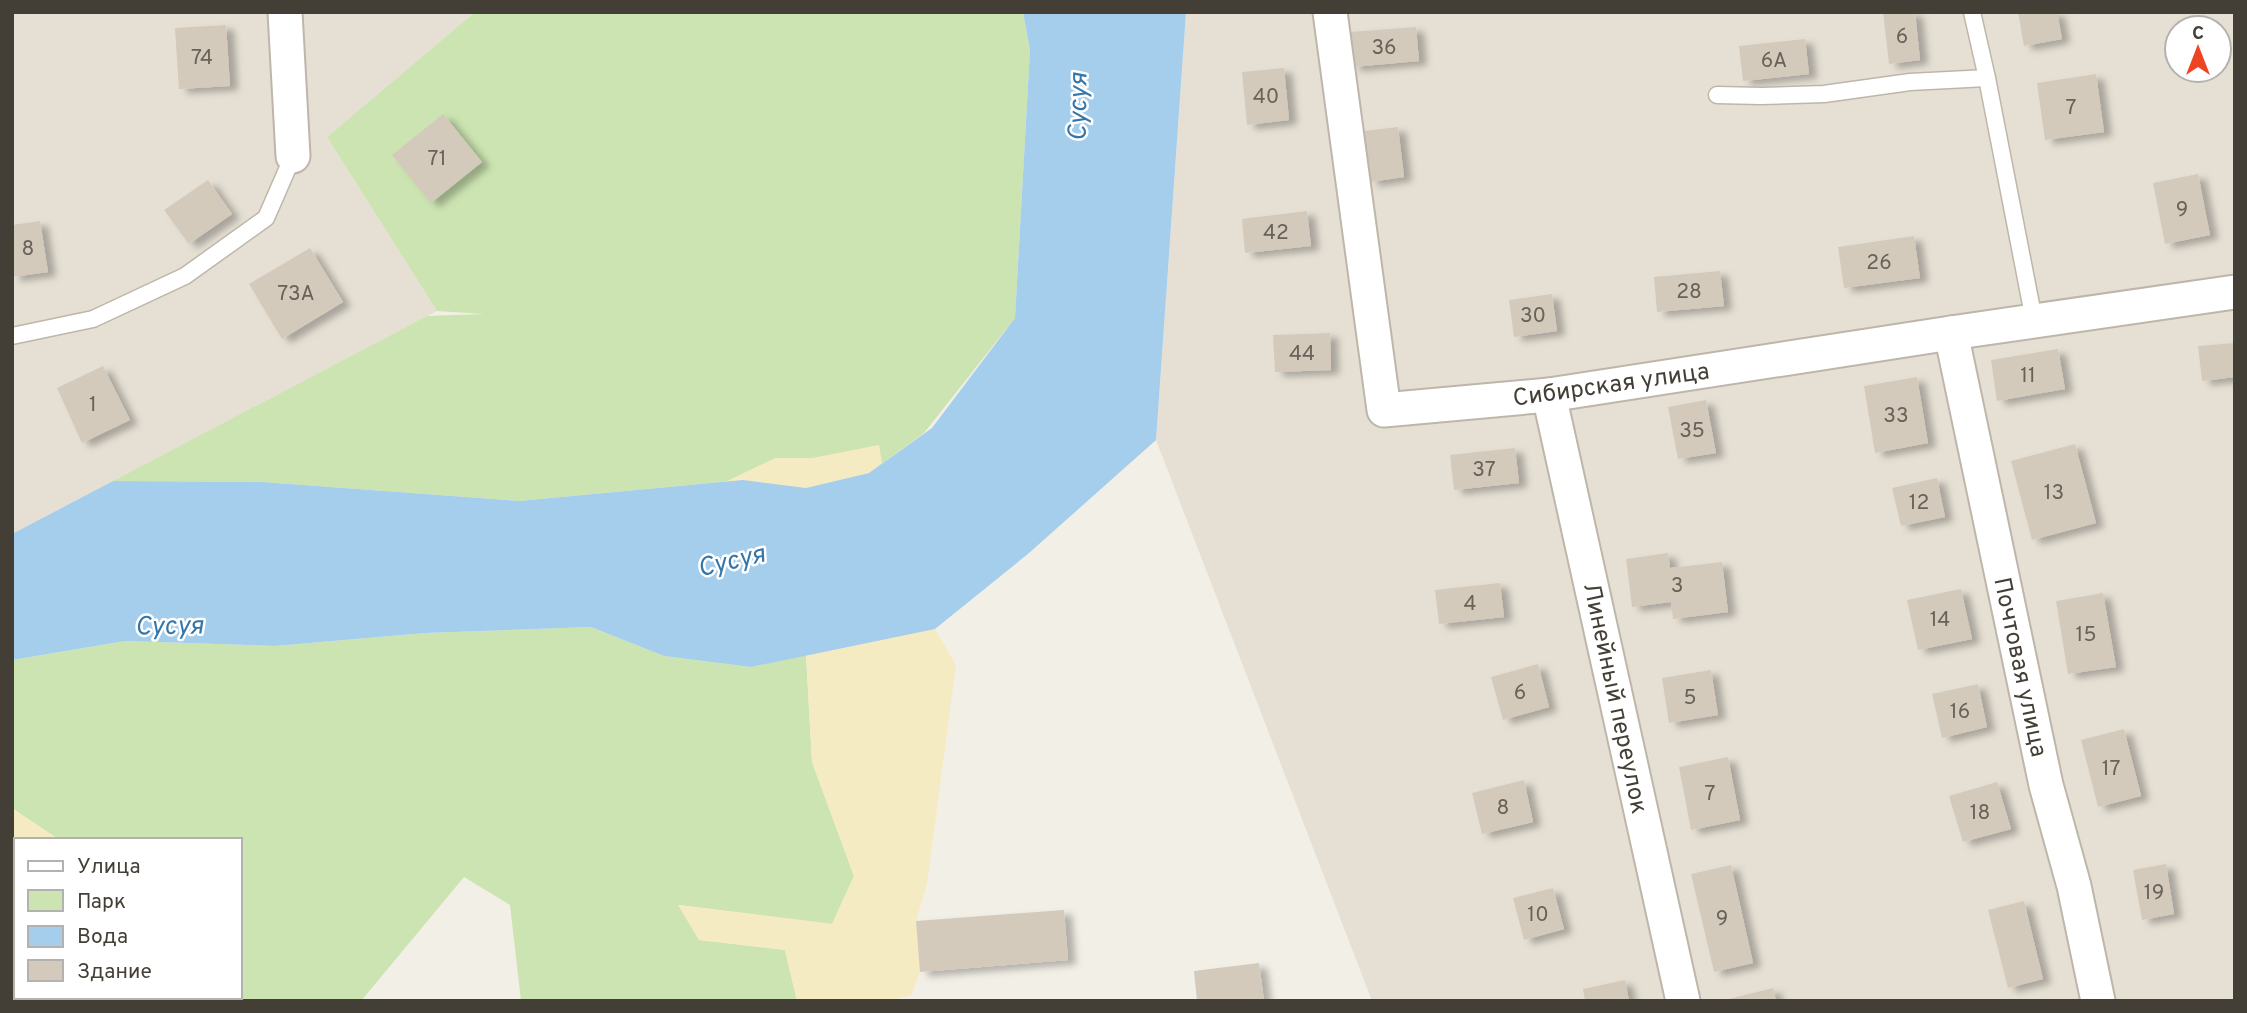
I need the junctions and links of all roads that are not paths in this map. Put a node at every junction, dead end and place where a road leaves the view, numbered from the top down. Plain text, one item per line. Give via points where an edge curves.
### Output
1 (285, 12) edge
2 (1330, 12) edge
3 (1972, 12) edge
4 (1987, 78) junction
5 (1717, 95) dead end
6 (293, 156) joint
7 (2235, 292) edge
8 (2034, 320) junction
9 (1951, 332) junction
10 (12, 336) edge
11 (1549, 395) junction
12 (1683, 1001) edge
13 (2098, 1001) edge

1 - 6 street
2 - 11 street, Сибирская улица via 1384,410
3 - 4 lane
4 - 5 lane via 1910,82 1824,94
4 - 8 lane
6 - 10 lane via 266,218 185,276 93,319
7 - 8 street, Сибирская улица
8 - 9 street, Сибирская улица
9 - 11 street, Сибирская улица
9 - 13 street, Почтовая улица via 2046,785 2074,886
11 - 12 street, Линейный переулок

